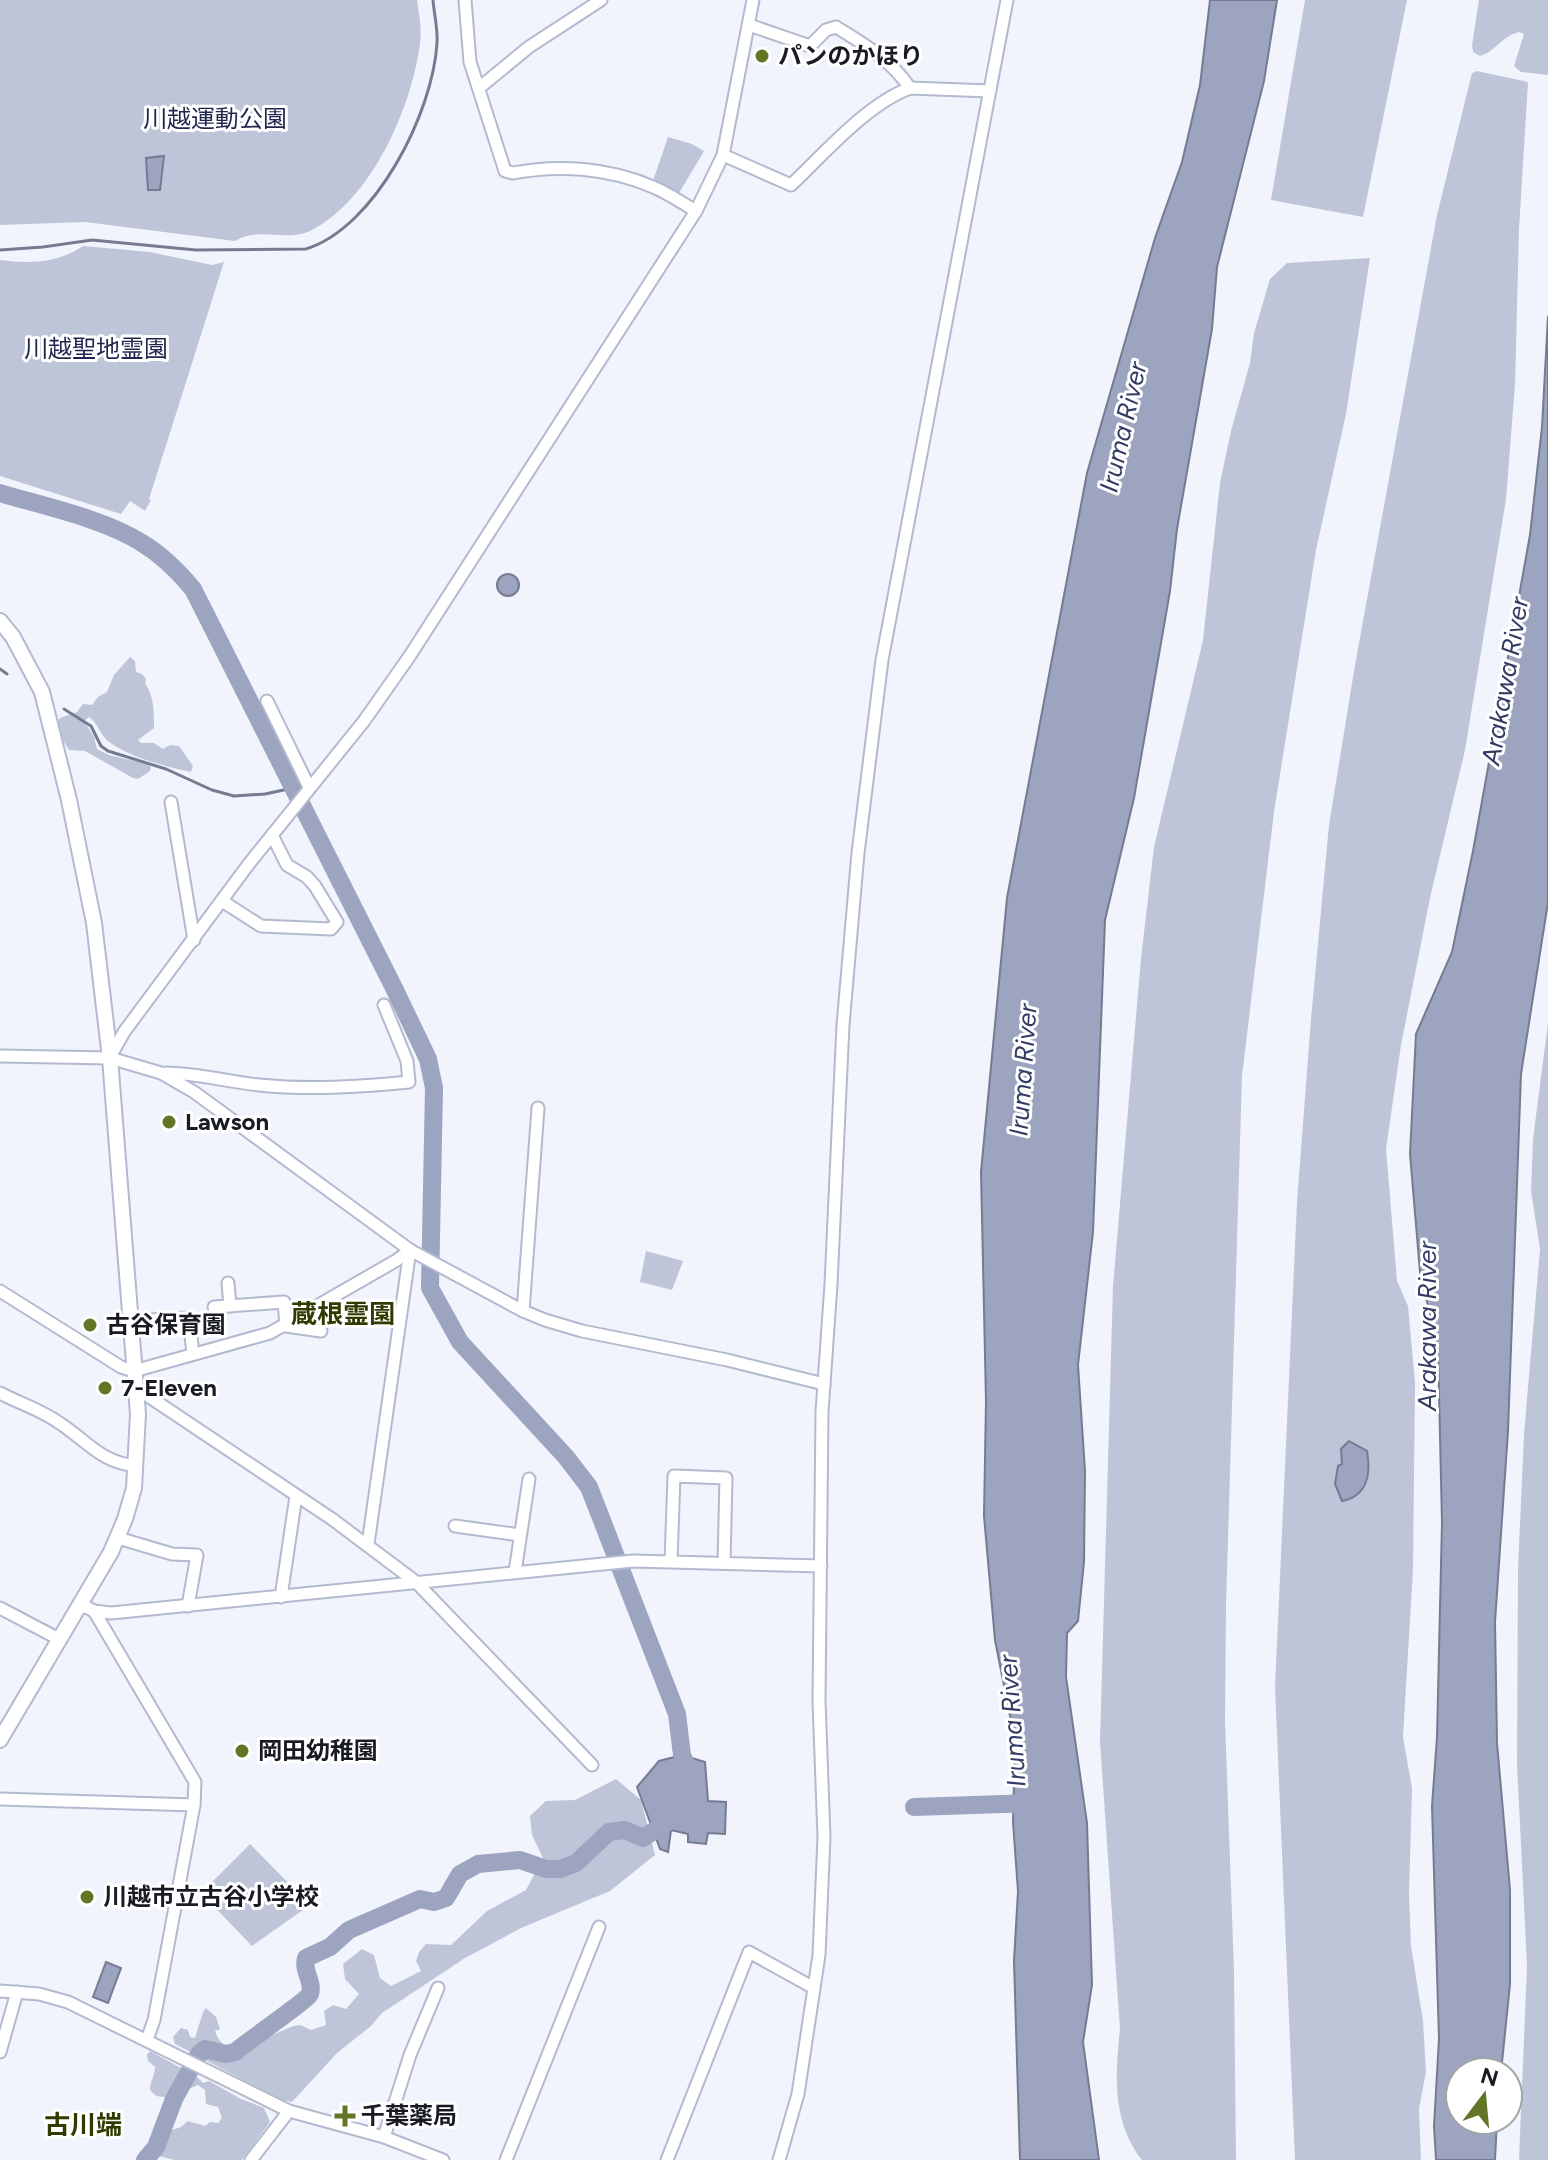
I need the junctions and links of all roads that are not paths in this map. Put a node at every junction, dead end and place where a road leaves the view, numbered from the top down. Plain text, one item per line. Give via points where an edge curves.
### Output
1 (465, 0) edge
2 (601, 0) edge
3 (753, 0) edge
4 (1007, 0) edge
5 (749, 25) junction
6 (479, 88) junction
7 (910, 88) junction
8 (990, 91) junction
9 (723, 155) junction
10 (696, 211) junction
11 (0, 621) edge
12 (267, 701) dead end
13 (308, 789) junction
14 (171, 802) dead end
15 (272, 835) junction
16 (222, 901) junction
17 (194, 940) junction
18 (384, 1005) dead end
19 (0, 1056) edge
20 (110, 1058) junction
21 (161, 1073) junction
22 (538, 1108) dead end
23 (410, 1250) junction
24 (228, 1283) dead end
25 (0, 1291) edge
26 (230, 1306) junction
27 (214, 1307) dead end
28 (523, 1311) junction
29 (130, 1321) junction
30 (286, 1326) junction
31 (321, 1331) dead end
32 (193, 1354) junction
33 (134, 1371) junction
34 (824, 1384) junction
35 (136, 1388) junction
36 (0, 1393) edge
37 (136, 1466) junction
38 (529, 1479) dead end
39 (296, 1496) junction
40 (455, 1526) dead end
41 (520, 1535) junction
42 (118, 1538) junction
43 (368, 1544) junction
44 (671, 1561) junction
45 (724, 1563) junction
46 (821, 1566) junction
47 (515, 1572) junction
48 (416, 1582) junction
49 (281, 1597) junction
50 (80, 1604) junction
51 (188, 1606) junction
52 (0, 1608) edge
53 (94, 1611) junction
54 (59, 1639) junction
55 (0, 1740) edge
56 (592, 1765) dead end
57 (0, 1799) edge
58 (194, 1805) junction
59 (599, 1927) dead end
60 (438, 1988) dead end
61 (814, 1988) junction
62 (0, 1991) edge
63 (17, 1992) junction
64 (147, 2040) junction
65 (0, 2052) edge
66 (289, 2111) junction
67 (384, 2137) junction
68 (251, 2160) edge
69 (443, 2160) edge
70 (506, 2160) edge
71 (667, 2160) edge
72 (779, 2160) edge

1 - 6 street via 470,62
2 - 6 street via 529,47
3 - 5 street
4 - 8 street
5 - 7 street via 810,46 836,27 872,48
5 - 9 street
6 - 10 street via 505,171 563,167 617,176 653,186
7 - 8 street
7 - 9 street via 885,100 791,185
8 - 34 street via 882,660 870,751 844,1011
9 - 10 street
10 - 13 street via 409,657
11 - 20 street via 33,670 49,716 94,923
12 - 13 street
13 - 15 street
14 - 17 street
15 - 16 street
15 - 16 street via 287,865 315,886 335,927 261,926
16 - 17 street
17 - 20 street
18 - 21 street via 407,1061 409,1082 312,1087
19 - 20 street
20 - 21 street
20 - 29 street
21 - 23 street
22 - 28 street
23 - 28 street
23 - 30 street
23 - 43 street
24 - 26 street
25 - 33 street
26 - 27 street
26 - 30 street via 284,1302
28 - 34 street via 582,1331
29 - 32 street via 189,1318
29 - 33 street
30 - 31 street
30 - 32 street
32 - 33 street
33 - 35 street
34 - 46 street
35 - 37 street
35 - 39 street
36 - 37 street via 61,1424 105,1459
37 - 42 street
38 - 41 street
39 - 43 street
39 - 49 street
40 - 41 street
41 - 47 street
42 - 50 street
42 - 51 street via 172,1554 197,1555
43 - 48 street
44 - 45 street
44 - 45 street via 674,1476 713,1477 726,1478
44 - 47 street
45 - 46 street
46 - 61 street via 824,1837
47 - 48 street
48 - 49 street
48 - 56 street
49 - 51 street
50 - 53 street
50 - 54 street
51 - 53 street
52 - 54 street
53 - 58 street via 195,1782
54 - 55 street
57 - 58 street
58 - 64 street
59 - 70 street
60 - 67 street
61 - 71 street via 749,1952
61 - 72 street via 798,2094
62 - 63 street
63 - 64 street via 68,2002
63 - 65 street
64 - 66 street
66 - 67 street
66 - 68 street
67 - 69 street

